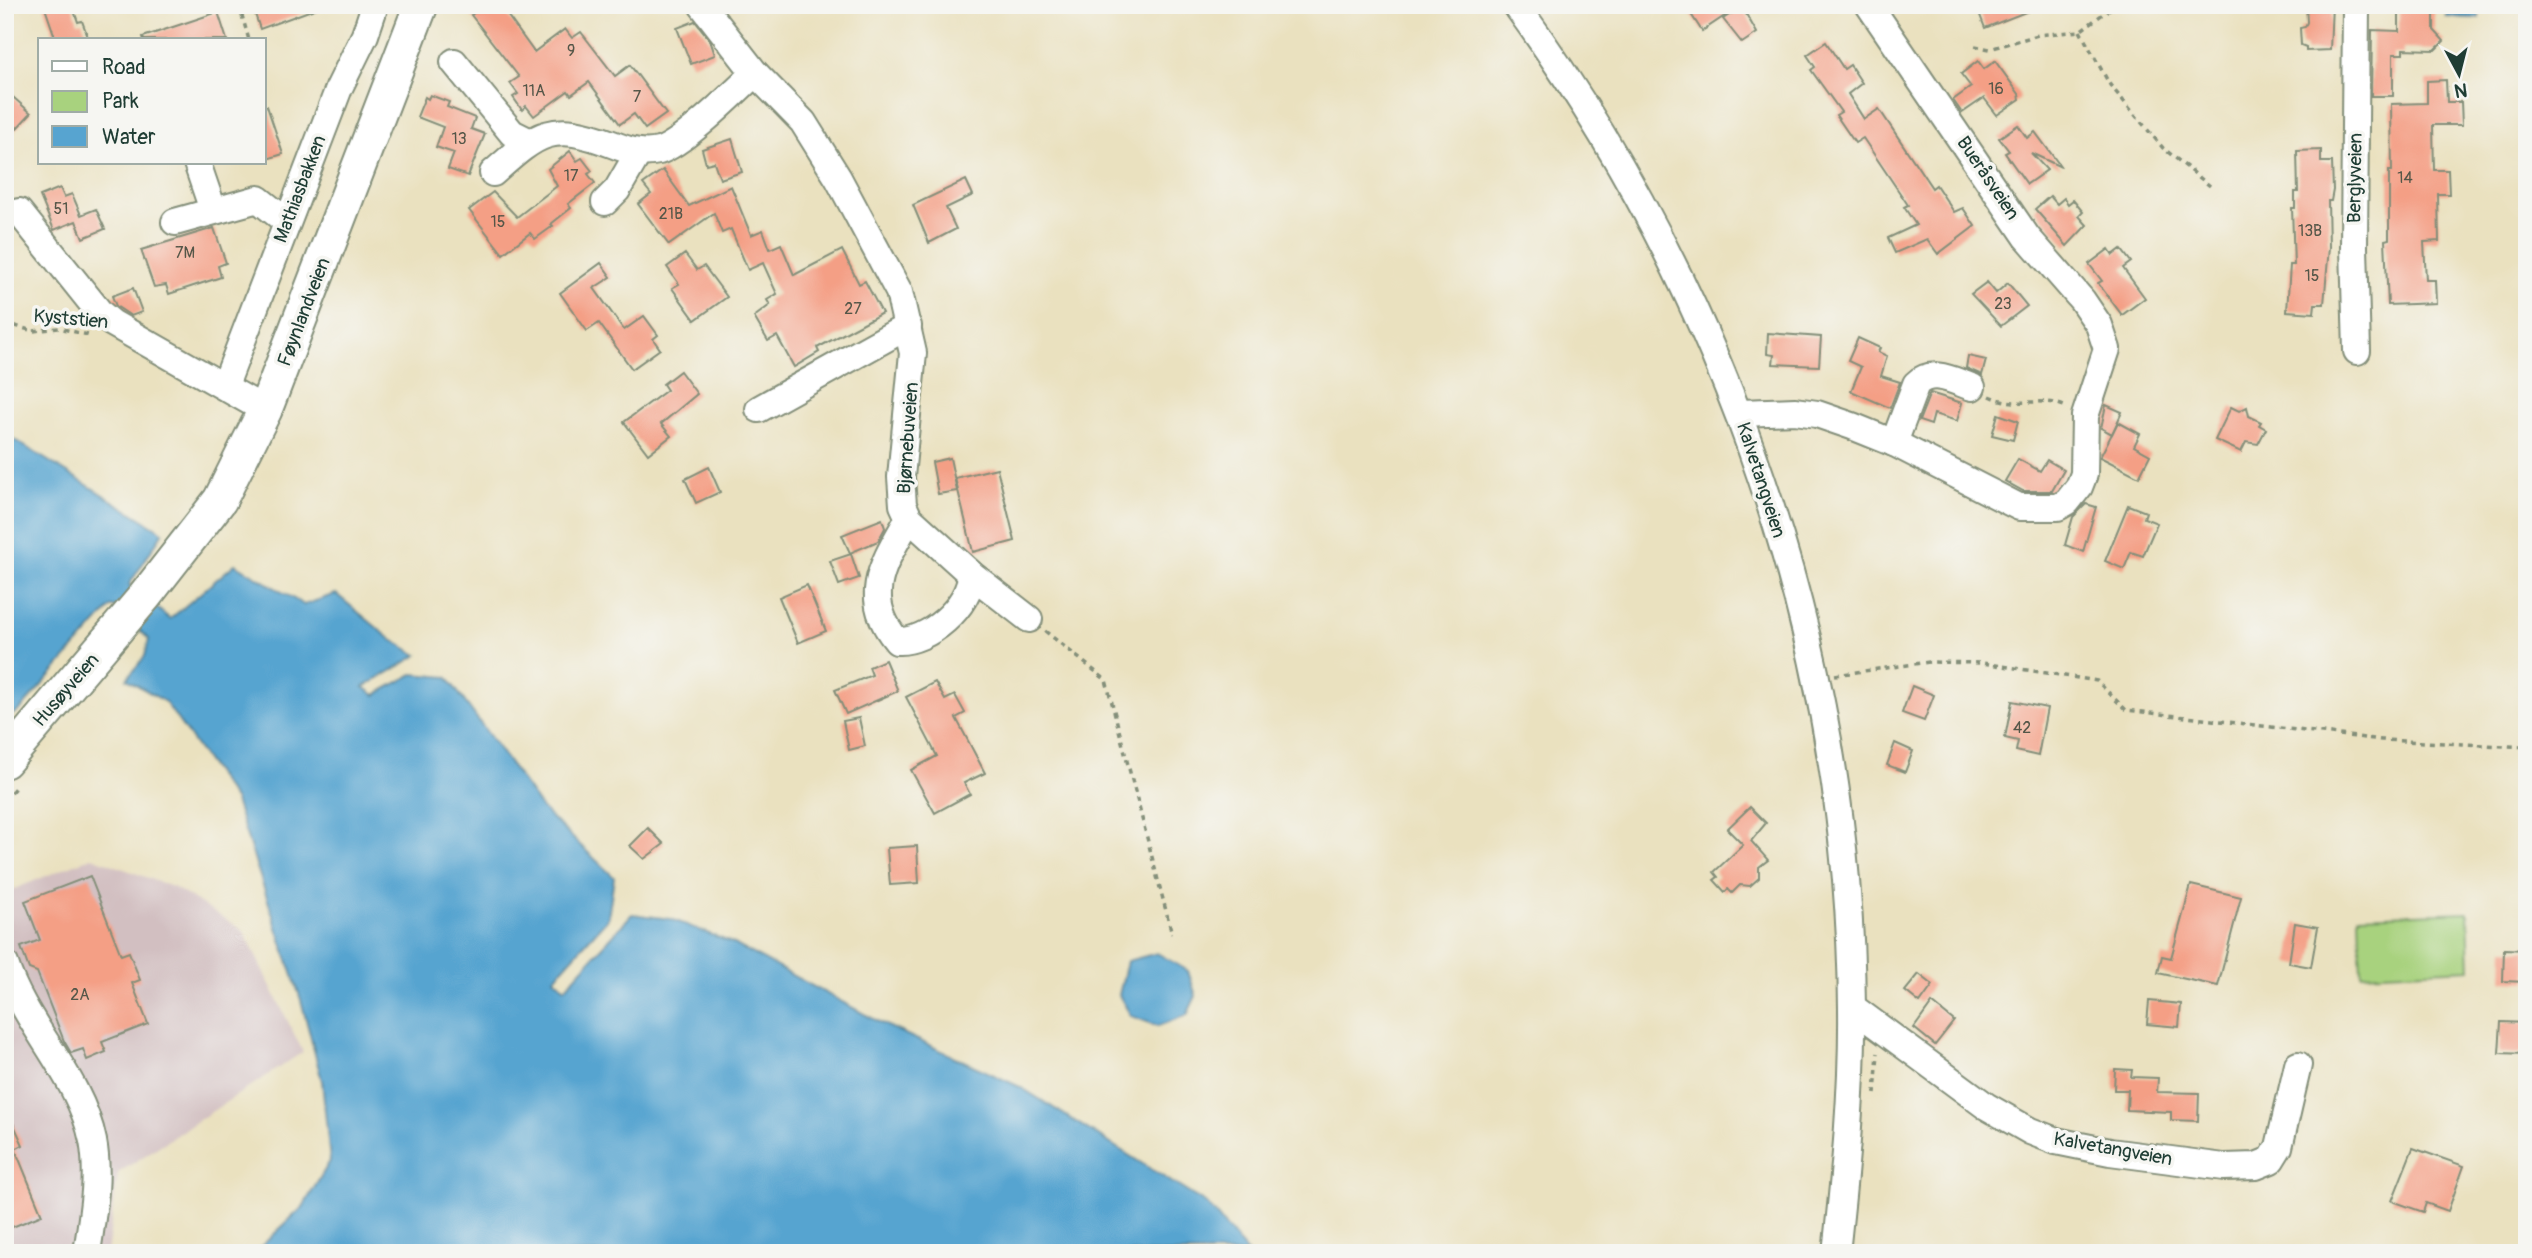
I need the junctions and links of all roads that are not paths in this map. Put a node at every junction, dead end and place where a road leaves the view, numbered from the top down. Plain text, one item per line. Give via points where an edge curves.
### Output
1 (374, 5) edge
2 (421, 5) edge
3 (702, 5) edge
4 (1516, 5) edge
5 (1869, 5) edge
6 (2356, 5) edge
7 (454, 62) dead end
8 (755, 73) junction
9 (528, 141) junction
10 (639, 152) junction
11 (197, 164) edge
12 (493, 173) dead end
13 (605, 202) dead end
14 (213, 210) junction
15 (19, 212) dead end
16 (175, 222) dead end
17 (287, 222) junction
18 (908, 326) junction
19 (2357, 351) dead end
20 (229, 375) dead end
21 (1972, 387) road end
22 (760, 409) dead end
23 (265, 410) junction
24 (1740, 413) junction
25 (1894, 443) junction
26 (909, 518) junction
27 (971, 574) junction
28 (136, 608) joint
29 (1030, 619) road end
30 (5, 761) edge
31 (5, 964) edge
32 (1852, 1007) junction
33 (2298, 1065) dead end
34 (87, 1253) edge
35 (1836, 1253) edge

1 - 17 street, Mathiasbakken
2 - 23 main road, Føynlandveien
3 - 8 street, Bjørnebuveien
4 - 24 street, Kalvetangveien via 1622,166 1670,254
5 - 25 street, Bueråsveien via 2027,236 2082,300 2099,325 2107,349 2085,416 2087,461 2079,487 2067,502 2043,509 2009,503
6 - 19 street, Berglyveien
7 - 9 street via 512,133
8 - 10 street via 680,138 660,150
8 - 18 street, Bjørnebuveien via 803,122 838,178 899,292
9 - 10 street via 547,133 579,132
9 - 12 street
10 - 13 street
11 - 14 street
14 - 16 street
14 - 17 street via 258,199
15 - 23 street via 100,313
17 - 20 street, Mathiasbakken
18 - 22 street
18 - 26 street, Bjørnebuveien via 913,352 901,477
21 - 25 street via 1939,376 1923,377 1916,384
23 - 28 main road, Føynlandveien via 220,500
24 - 25 street via 1818,414
24 - 32 street, Kalvetangveien via 1775,517 1816,677 1844,859
26 - 27 street, Bjørnebuveien
26 - 27 street via 878,575 881,615 897,641 919,639 934,628 967,592
27 - 29 street, Bjørnebuveien
28 - 30 main road, Husøyveien
31 - 34 street via 92,1139 96,1182
32 - 33 street, Kalvetangveien via 2020,1126 2056,1141 2135,1156 2241,1168 2271,1160 2282,1136
32 - 35 street, Kalvetangveien via 1849,1138

